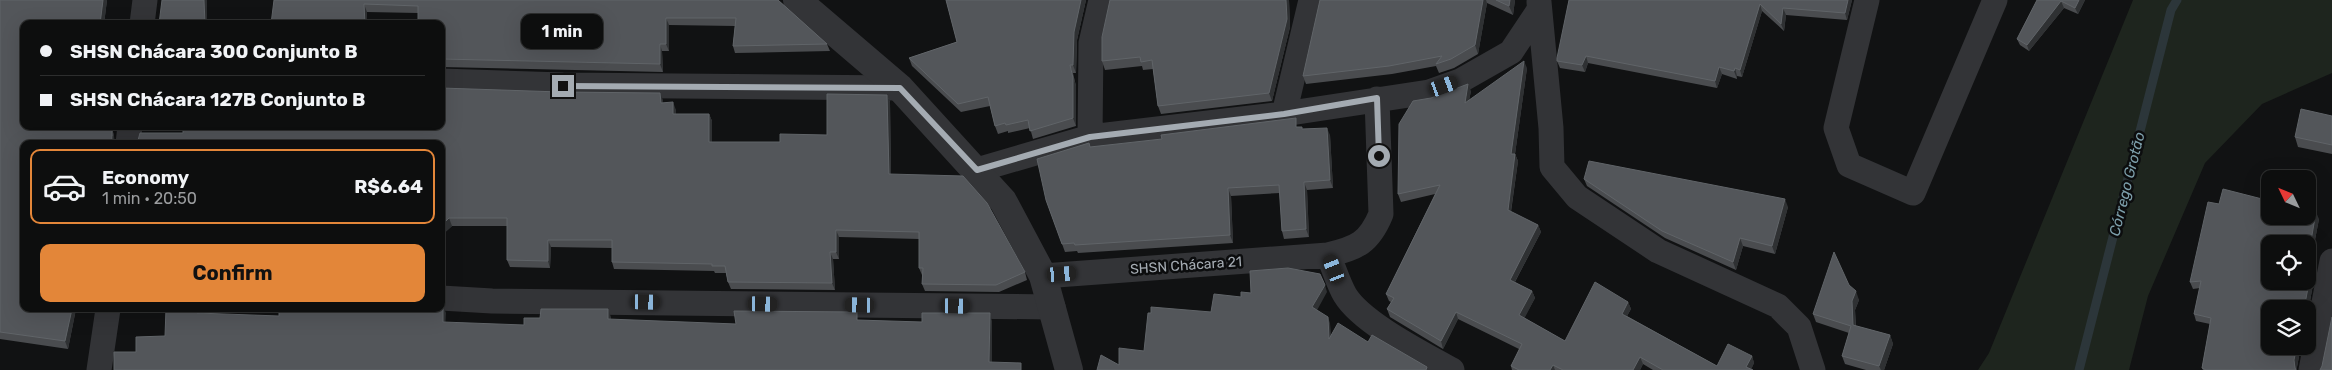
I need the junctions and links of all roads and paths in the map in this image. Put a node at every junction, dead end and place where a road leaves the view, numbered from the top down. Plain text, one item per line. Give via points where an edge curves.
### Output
1 (145, 0) edge
2 (797, 0) edge
3 (1101, 0) edge
4 (1311, 0) edge
5 (1867, 0) edge
6 (1994, 0) edge
7 (1539, 5) edge
8 (142, 20) edge
9 (445, 81) edge
10 (900, 88) junction
11 (1377, 98) junction
12 (1284, 114) junction
13 (1090, 137) junction
14 (977, 170) junction
15 (1328, 255) junction
16 (2332, 261) edge
17 (1043, 276) junction
18 (445, 298) edge
19 (1053, 307) junction
20 (108, 312) edge
21 (99, 370) edge
22 (1069, 370) edge
23 (1452, 370) edge
24 (1813, 370) edge
25 (2311, 370) edge

1 - 8 street
2 - 10 street
3 - 13 street via 1091,44
4 - 12 street
5 - 6 street via 1836,128 1849,165 1913,193
7 - 11 street via 1511,52 1460,81 1428,92
7 - 24 street via 1552,167 1578,197 1658,251 1778,306 1799,327
9 - 10 street via 563,86
10 - 14 street
11 - 12 street
11 - 15 street, SHSN Chácara 21 via 1381,214 1364,241 1352,250
12 - 13 street
13 - 14 street
14 - 17 street via 1003,200
15 - 17 street, SHSN Chácara 21
15 - 23 street via 1345,296 1363,314
16 - 25 street
17 - 19 street
18 - 19 street
19 - 22 street
20 - 21 street

